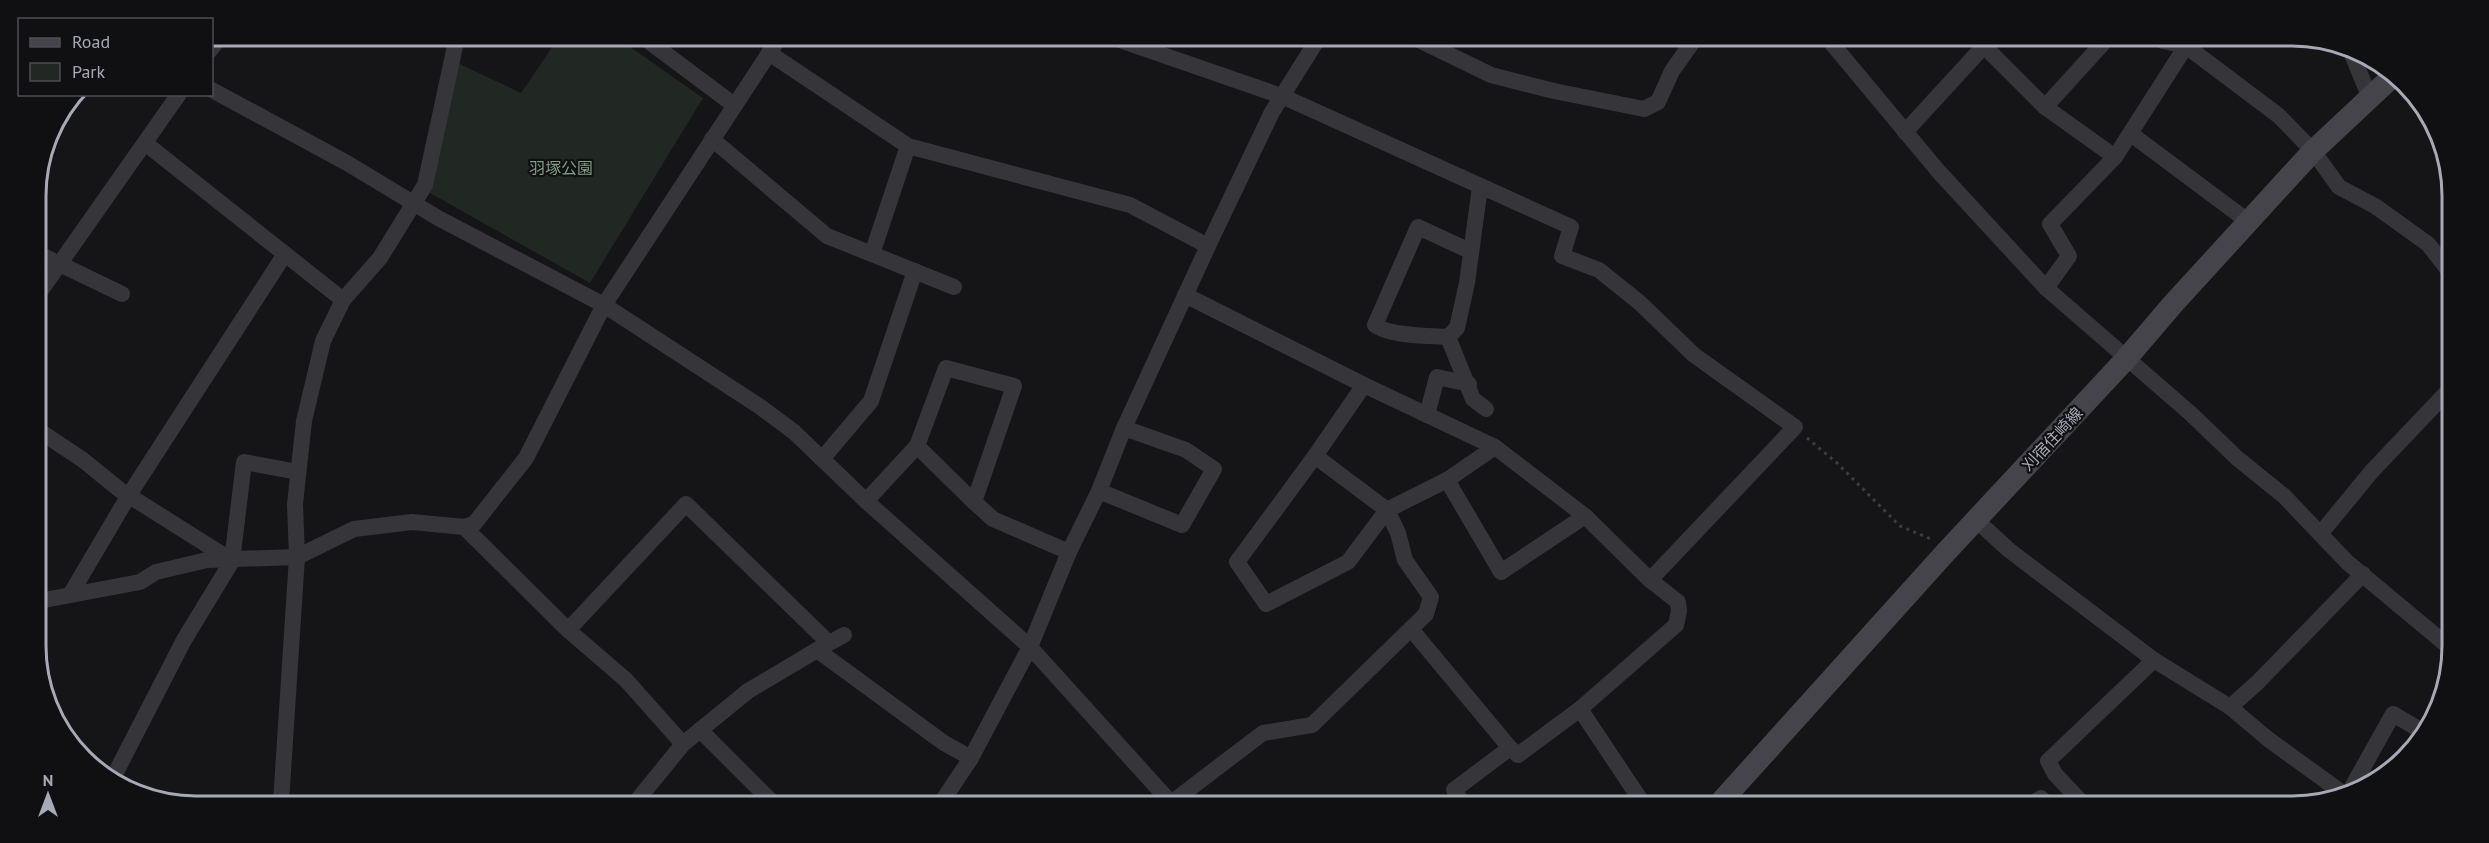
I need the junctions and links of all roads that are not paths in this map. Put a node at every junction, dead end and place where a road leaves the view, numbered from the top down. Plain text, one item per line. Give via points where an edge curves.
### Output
1 (455, 47) edge
2 (656, 47) edge
3 (773, 47) edge
4 (1139, 47) edge
5 (1313, 47) edge
6 (1433, 47) edge
7 (1689, 47) edge
8 (1835, 47) edge
9 (1979, 47) edge
10 (1986, 47) edge
11 (2100, 47) edge
12 (2196, 47) edge
13 (769, 53) junction
14 (2354, 60) edge
15 (2388, 81) edge
16 (213, 91) edge
17 (178, 96) edge
18 (1284, 97) junction
19 (2370, 98) junction
20 (734, 105) junction
21 (2045, 107) junction
22 (1905, 132) junction
23 (2131, 134) junction
24 (712, 139) junction
25 (145, 142) junction
26 (908, 146) junction
27 (2313, 151) junction
28 (2115, 157) junction
29 (1480, 187) junction
30 (414, 203) junction
31 (2249, 222) junction
32 (1208, 246) junction
33 (1470, 251) junction
34 (285, 254) junction
35 (873, 254) junction
36 (47, 258) edge
37 (2442, 261) edge
38 (60, 264) junction
39 (915, 271) junction
40 (47, 282) edge
41 (954, 287) dead end
42 (2046, 288) junction
43 (122, 294) dead end
44 (1185, 295) junction
45 (343, 300) junction
46 (603, 305) junction
47 (1448, 337) junction
48 (2126, 359) junction
49 (1469, 384) junction
50 (1364, 385) junction
51 (2442, 397) edge
52 (1485, 409) dead end
53 (1427, 415) junction
54 (1124, 428) junction
55 (46, 436) edge
56 (917, 446) junction
57 (1495, 447) junction
58 (1315, 456) junction
59 (822, 459) junction
60 (298, 472) junction
61 (1447, 480) junction
62 (1099, 491) junction
63 (129, 495) junction
64 (866, 501) junction
65 (974, 502) junction
66 (1387, 510) junction
67 (1585, 516) junction
68 (1976, 520) junction
69 (464, 527) junction
70 (2321, 533) junction
71 (1069, 552) junction
72 (297, 558) junction
73 (232, 561) junction
74 (2363, 574) junction
75 (1650, 579) junction
76 (70, 595) junction
77 (46, 600) edge
78 (1411, 629) junction
79 (568, 630) junction
80 (2442, 641) edge
81 (830, 642) junction
82 (1030, 647) junction
83 (2154, 660) junction
84 (2230, 707) junction
85 (1580, 709) junction
86 (2418, 729) edge
87 (700, 730) junction
88 (683, 744) junction
89 (1510, 748) junction
90 (971, 758) junction
91 (116, 773) edge
92 (2354, 783) edge
93 (2338, 790) edge
94 (281, 796) edge
95 (641, 796) edge
96 (765, 796) edge
97 (946, 796) edge
98 (1165, 796) edge
99 (1182, 796) edge
100 (1458, 796) edge
101 (1638, 796) edge
102 (1726, 796) edge
103 (2076, 796) edge

1 - 30 street via 426,185
2 - 20 street
3 - 13 street
4 - 18 street
5 - 18 street
6 - 7 street via 1491,75 1644,109 1658,102 1672,71
8 - 22 street
9 - 22 street
10 - 21 street
11 - 21 street
12 - 23 street
12 - 27 street
13 - 20 street
13 - 26 street
14 - 19 street
15 - 19 main road, 刈宿住崎線
16 - 30 street
17 - 25 street
18 - 29 street
18 - 32 street via 1272,112
19 - 27 main road, 刈宿住崎線
20 - 24 street
21 - 28 street
22 - 42 street
23 - 28 street
23 - 31 street
24 - 35 street via 827,236
24 - 46 street
25 - 34 street
25 - 38 street
26 - 32 street via 1130,205
26 - 35 street
27 - 31 main road, 刈宿住崎線
27 - 37 street via 2339,187 2375,206 2428,244
28 - 42 street via 2049,224 2069,256
29 - 33 street
29 - 75 street via 1571,227 1562,256 1599,270 1694,355 1795,428
30 - 45 street via 380,258
30 - 46 street
31 - 48 main road, 刈宿住崎線
32 - 44 street
33 - 47 street via 1457,328
33 - 47 street via 1418,227 1375,325 1380,329
34 - 45 street
34 - 63 street
35 - 39 street
36 - 38 street
38 - 40 street
38 - 43 street
39 - 41 street
39 - 59 street via 871,401
42 - 48 street
44 - 50 street
44 - 54 street
45 - 60 street via 323,341 304,421
46 - 59 street via 759,406
46 - 69 street via 526,458 474,524
47 - 49 street
48 - 68 main road, 刈宿住崎線
48 - 70 street
49 - 52 street via 1473,399
49 - 53 street via 1437,377
50 - 53 street
50 - 58 street
51 - 70 street via 2372,471
53 - 57 street
54 - 62 street
54 - 62 street via 1186,450 1214,469 1182,525
55 - 63 street
56 - 64 street
56 - 65 street
56 - 65 street via 946,368 1014,386
57 - 61 street
57 - 67 street
58 - 66 street
58 - 66 street via 1237,562 1266,604 1348,562
59 - 64 street
60 - 72 street
60 - 73 street via 244,462
61 - 66 street
61 - 67 street via 1501,572
62 - 71 street
63 - 73 street
63 - 76 street
64 - 82 street
65 - 71 street via 993,519
66 - 78 street via 1405,560 1431,597 1426,614
67 - 75 street
68 - 83 street via 2009,550
68 - 102 main road, 刈宿住崎線
69 - 72 street via 412,522 354,529
69 - 79 street
70 - 74 street
71 - 82 street
72 - 73 street
72 - 94 street
73 - 76 street via 207,560 156,572 140,582
73 - 91 street via 184,640
74 - 80 street
74 - 84 street
75 - 85 street via 1677,602 1676,625
76 - 77 street
78 - 89 street
78 - 99 street via 1312,725 1263,733
79 - 81 street via 686,504
79 - 88 street via 626,680
81 - 87 street via 748,691
81 - 90 street via 944,743
82 - 90 street
82 - 98 street
83 - 84 street
83 - 103 street via 2048,761
84 - 93 street
85 - 89 street via 1518,755
85 - 101 street
86 - 92 street via 2393,714
87 - 88 street
87 - 96 street
88 - 95 street
89 - 100 street via 1454,790
90 - 97 street

